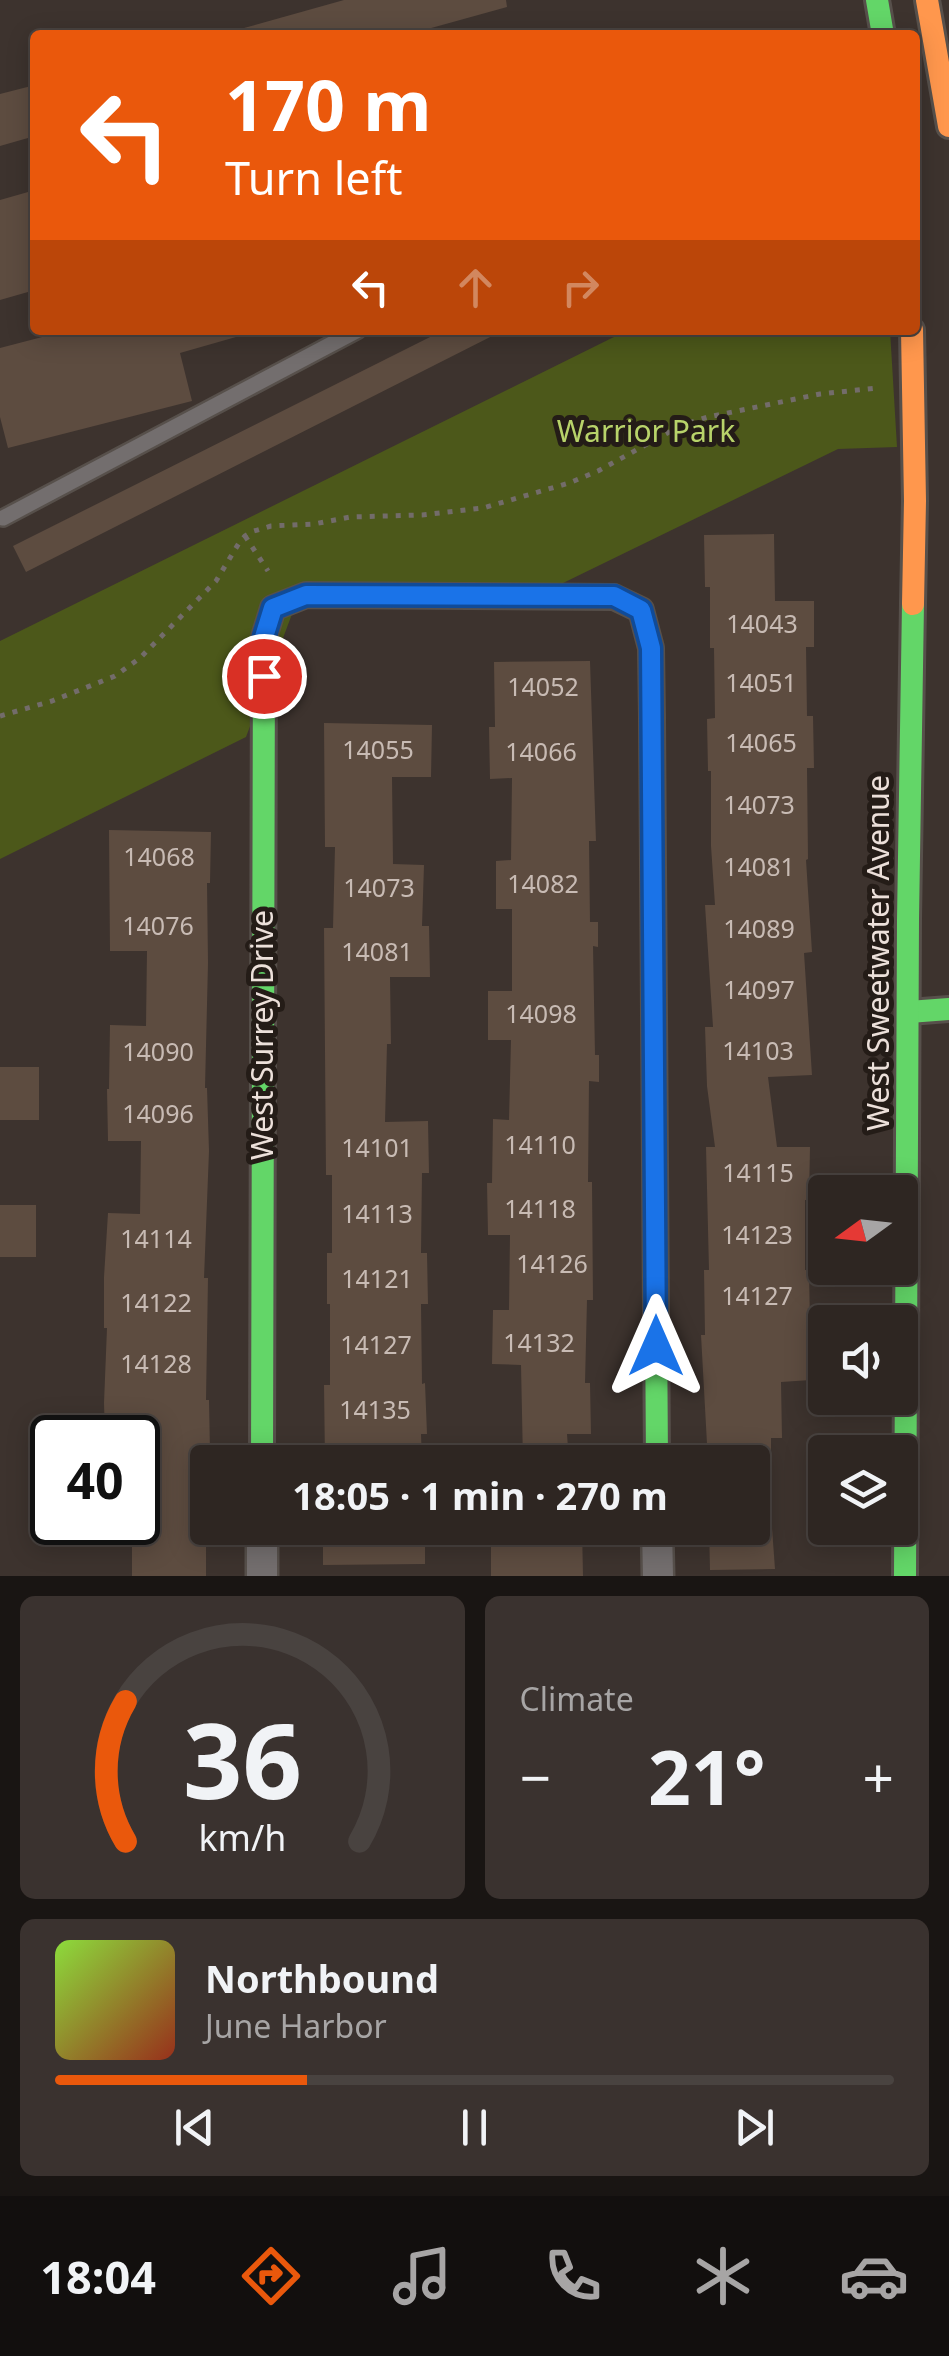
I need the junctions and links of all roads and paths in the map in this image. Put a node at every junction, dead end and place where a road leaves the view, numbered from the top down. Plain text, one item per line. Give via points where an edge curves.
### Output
1 (876, 0) edge
2 (926, 0) edge
3 (882, 30) edge
4 (939, 94) edge
5 (949, 126) edge
6 (349, 335) edge
7 (912, 335) edge
8 (877, 388) dead end
9 (3, 518) dead end
10 (245, 536) junction
11 (277, 584) dead end
12 (0, 716) edge
13 (949, 1009) edge
14 (909, 1012) junction
15 (262, 1445) edge
16 (657, 1445) edge
17 (262, 1545) edge
18 (657, 1545) edge
19 (262, 1576) edge
20 (658, 1576) edge
21 (905, 1576) edge

1 - 3 street
2 - 4 street
4 - 5 street
6 - 9 lane
7 - 14 street, West Sweetwater Avenue
8 - 10 path via 708,417 570,484 483,508 350,516
10 - 11 path
10 - 12 path via 216,580 140,658 115,676
13 - 14 street
14 - 21 street, West Sweetwater Avenue
15 - 16 street, West Surrey Drive via 264,637 273,608 306,595 614,596 641,610 651,648
17 - 19 street
18 - 20 street

